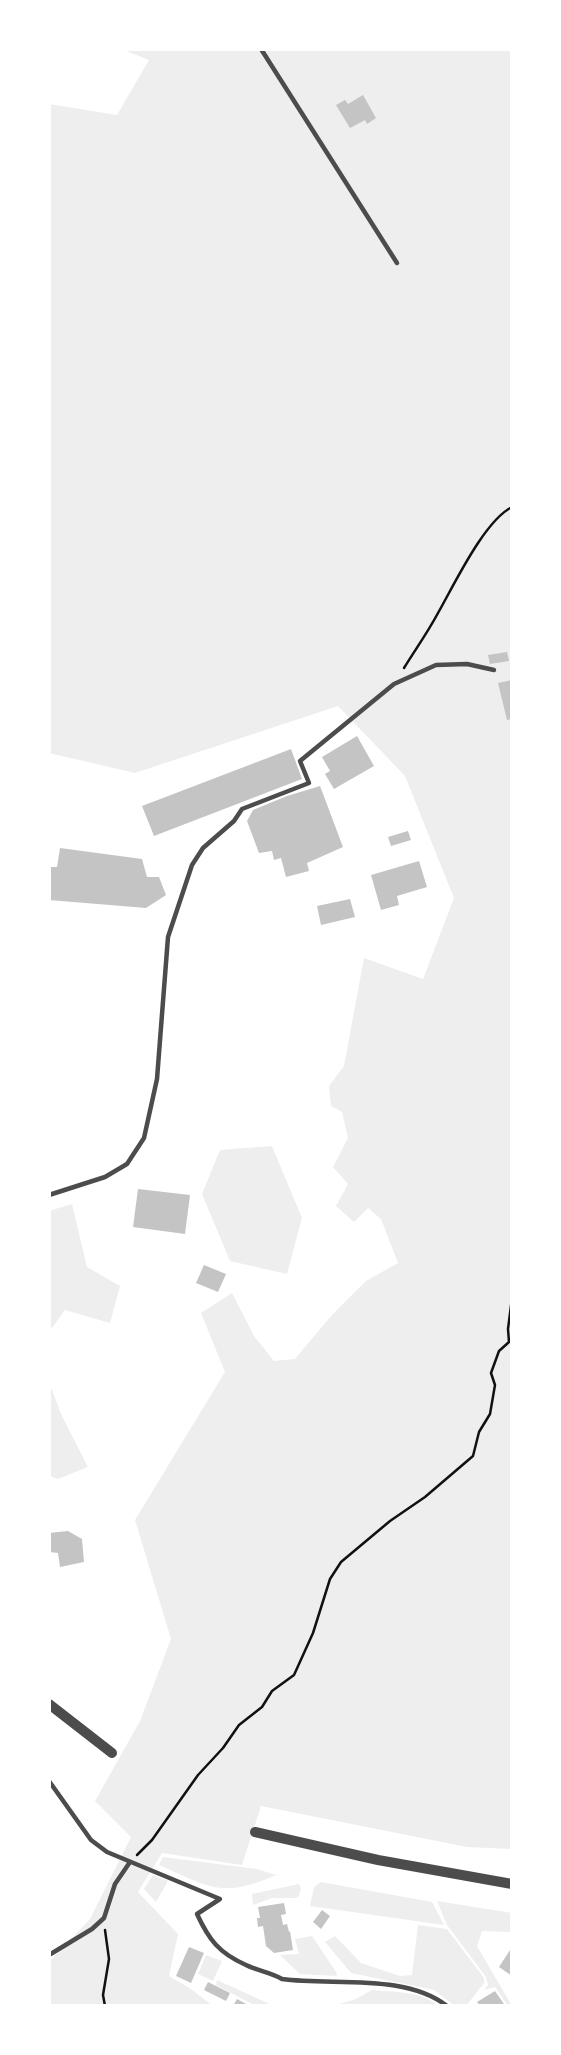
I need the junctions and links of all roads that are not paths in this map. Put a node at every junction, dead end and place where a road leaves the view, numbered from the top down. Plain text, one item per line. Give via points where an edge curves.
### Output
1 (261, 49) edge
2 (397, 263) dead end
3 (494, 670) dead end
4 (49, 1195) edge
5 (49, 1704) edge
6 (113, 1753) dead end
7 (49, 1781) edge
8 (255, 1832) dead end
9 (130, 1862) junction
10 (512, 1884) edge
11 (49, 1955) edge
12 (447, 2006) edge

1 - 2 lane
3 - 4 lane via 467,664 436,665 394,684 300,761 309,783 242,809 203,848 192,865 168,937 157,1079 144,1138 127,1164 105,1177
5 - 6 street
7 - 9 lane via 90,1840
8 - 10 street
9 - 11 lane via 115,1884 104,1918
9 - 12 lane via 220,1899 197,1914 207,1937 248,1966 303,1982 390,1985 432,1994

